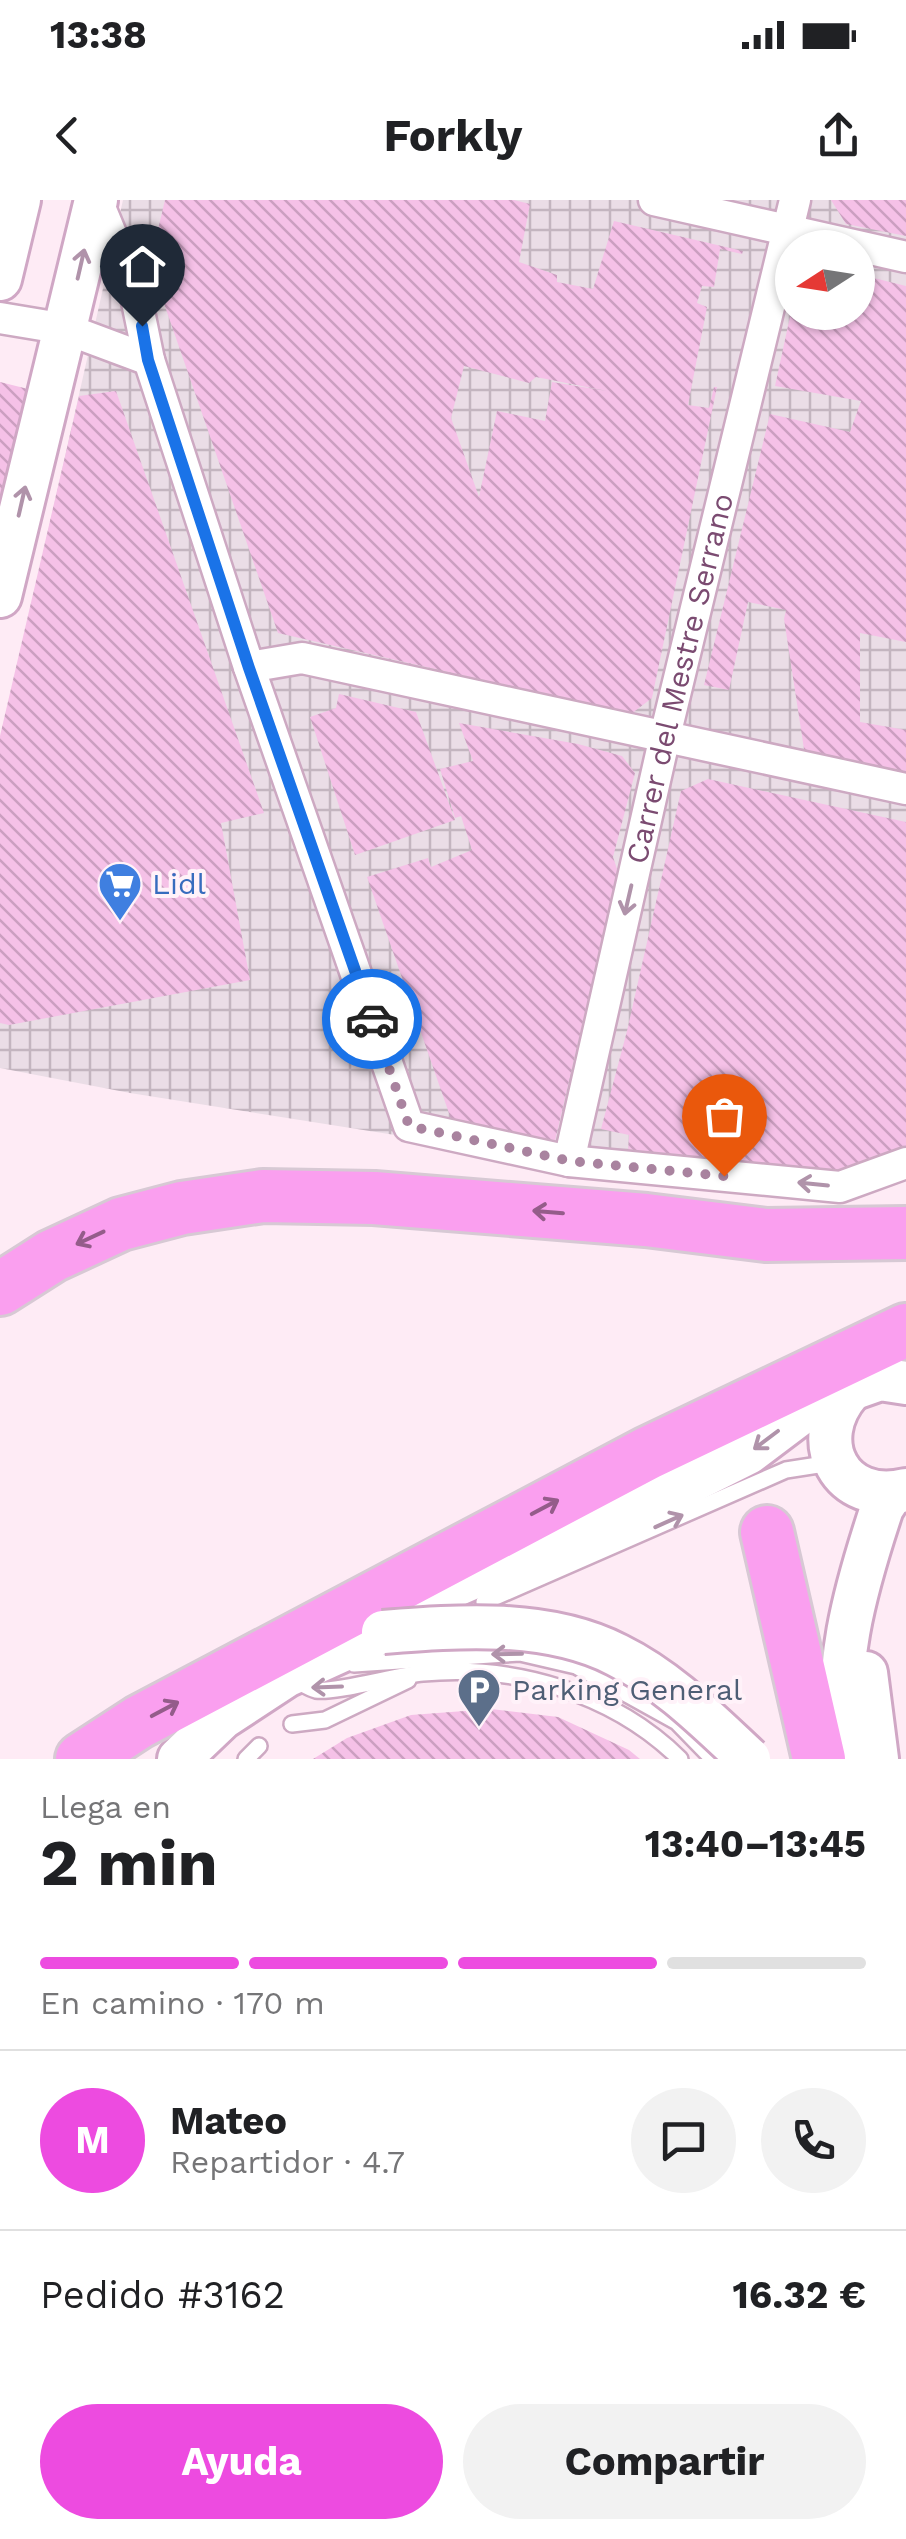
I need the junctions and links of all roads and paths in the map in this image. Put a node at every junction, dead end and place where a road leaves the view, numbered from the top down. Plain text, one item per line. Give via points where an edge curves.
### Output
1 (18, 200) edge
2 (96, 200) edge
3 (654, 200) edge
4 (792, 215) edge
5 (906, 256) edge
6 (0, 278) edge
7 (0, 318) edge
8 (66, 329) junction
9 (148, 360) junction
10 (0, 596) edge
11 (249, 668) junction
12 (665, 736) junction
13 (906, 789) edge
14 (570, 1161) junction
15 (906, 1163) edge
16 (906, 1212) edge
17 (906, 1233) edge
18 (766, 1235) junction
19 (0, 1289) edge
20 (906, 1330) edge
21 (906, 1383) edge
22 (850, 1392) junction
23 (836, 1464) junction
24 (898, 1492) edge
25 (767, 1532) dead end
26 (484, 1602) dead end
27 (384, 1632) junction
28 (425, 1672) junction
29 (286, 1676) junction
30 (292, 1724) dead end
31 (808, 1744) edge
32 (259, 1746) dead end
33 (867, 1757) edge
34 (82, 1759) edge
35 (179, 1759) edge
36 (246, 1759) edge
37 (680, 1759) edge
38 (713, 1759) edge
39 (749, 1759) edge

1 - 6 street
8 -> 2 street
2 - 9 street via 135,292
3 - 4 street
4 - 5 street
4 - 12 street, Carrer del Mestre Serrano
7 - 8 street
8 - 9 street
10 -> 8 street
9 - 11 street
11 - 12 street via 302,658
11 - 14 street via 409,1126
12 - 13 street
12 -> 14 street, Carrer del Mestre Serrano
15 -> 14 street via 840,1187
16 - 18 street
17 - 18 highway
18 -> 19 highway via 374,1198 263,1196 120,1224
34 -> 20 highway via 139,1722 648,1453
21 - 22 street via 880,1379
22 - 23 street via 830,1425
22 -> 27 street via 810,1407 748,1453 678,1488 456,1585
23 - 24 street via 859,1487
26 -> 23 lane via 786,1470
24 - 33 street via 882,1508 843,1659 844,1740
25 - 31 highway
27 - 29 street
27 - 39 street, bridge via 460,1626 552,1633 616,1654 685,1698
28 -> 29 lane via 317,1690
28 - 30 lane via 324,1720
28 - 37 lane via 517,1676 575,1691 653,1732
29 - 35 street via 222,1718
38 -> 29 lane via 677,1722 627,1694 576,1666 520,1652 372,1660
32 - 36 lane

